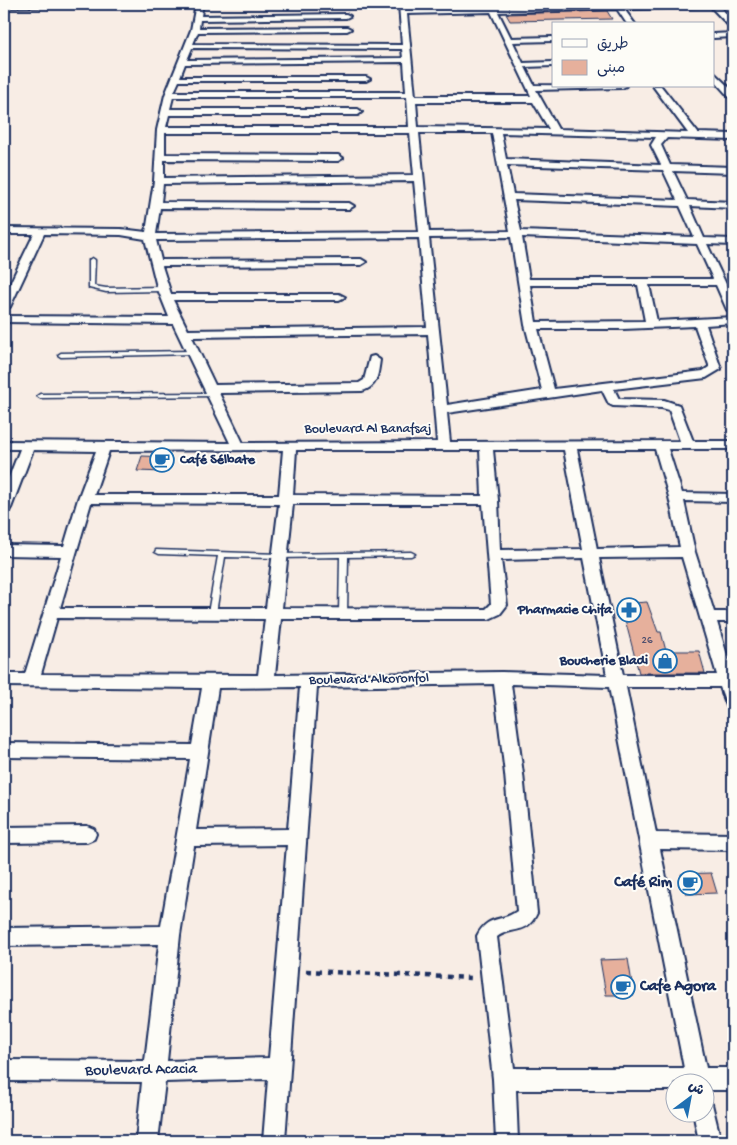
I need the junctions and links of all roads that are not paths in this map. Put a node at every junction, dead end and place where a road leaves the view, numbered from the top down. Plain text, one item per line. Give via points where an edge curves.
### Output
1 (102, 4) edge
2 (199, 4) edge
3 (713, 4) edge
4 (730, 4) edge
5 (4, 5) edge
6 (618, 6) edge
7 (493, 7) edge
8 (733, 7) edge
9 (402, 8) edge
10 (346, 16) dead end
11 (198, 18) junction
12 (630, 22) edge
13 (733, 25) edge
14 (347, 29) dead end
15 (195, 30) junction
16 (733, 35) edge
17 (714, 36) edge
18 (552, 39) edge
19 (510, 40) junction
20 (190, 46) junction
21 (406, 47) junction
22 (408, 60) junction
23 (183, 62) junction
24 (552, 64) edge
25 (520, 65) junction
26 (366, 79) dead end
27 (176, 80) junction
28 (717, 84) edge
29 (532, 88) junction
30 (552, 88) edge
31 (658, 88) edge
32 (169, 95) junction
33 (411, 96) junction
34 (733, 96) edge
35 (536, 99) junction
36 (165, 112) junction
37 (358, 112) dead end
38 (161, 130) junction
39 (414, 130) junction
40 (496, 130) junction
41 (555, 132) junction
42 (664, 136) junction
43 (694, 136) junction
44 (733, 137) edge
45 (160, 157) junction
46 (338, 158) dead end
47 (501, 162) junction
48 (668, 168) junction
49 (733, 170) edge
50 (419, 178) junction
51 (160, 181) junction
52 (508, 197) junction
53 (684, 203) junction
54 (156, 205) junction
55 (733, 205) edge
56 (349, 206) dead end
57 (4, 231) edge
58 (41, 231) junction
59 (516, 234) junction
60 (424, 236) junction
61 (150, 237) junction
62 (701, 240) junction
63 (733, 242) edge
64 (92, 260) dead end
65 (361, 262) dead end
66 (156, 263) junction
67 (524, 282) junction
68 (643, 282) junction
69 (720, 282) junction
70 (164, 293) junction
71 (339, 297) dead end
72 (4, 307) edge
73 (733, 310) edge
74 (4, 320) edge
75 (733, 320) edge
76 (176, 321) junction
77 (700, 323) junction
78 (531, 325) junction
79 (652, 325) junction
80 (433, 330) junction
81 (184, 334) junction
82 (192, 353) junction
83 (61, 355) dead end
84 (374, 360) dead end
85 (606, 386) junction
86 (211, 392) junction
87 (549, 393) junction
88 (40, 396) dead end
89 (441, 410) junction
90 (4, 445) edge
91 (28, 445) junction
92 (238, 445) junction
93 (444, 445) junction
94 (660, 445) junction
95 (688, 445) junction
96 (733, 445) edge
97 (290, 446) junction
98 (486, 446) junction
99 (104, 447) junction
100 (570, 447) junction
101 (676, 497) junction
102 (733, 498) edge
103 (85, 499) junction
104 (286, 500) junction
105 (491, 500) junction
106 (4, 508) edge
107 (4, 550) edge
108 (70, 551) junction
109 (159, 552) dead end
110 (688, 552) junction
111 (222, 554) junction
112 (411, 554) dead end
113 (590, 554) junction
114 (344, 555) junction
115 (493, 555) junction
116 (280, 556) junction
117 (51, 613) junction
118 (212, 613) junction
119 (273, 613) junction
120 (343, 614) junction
121 (707, 617) junction
122 (733, 617) edge
123 (502, 678) junction
124 (4, 680) edge
125 (31, 680) junction
126 (266, 680) junction
127 (309, 680) junction
128 (730, 681) edge
129 (211, 682) junction
130 (616, 682) junction
131 (733, 702) edge
132 (4, 750) edge
133 (199, 752) junction
134 (86, 834) dead end
135 (4, 835) edge
136 (297, 837) junction
137 (186, 838) junction
138 (649, 841) junction
139 (733, 842) edge
140 (170, 935) junction
141 (4, 937) edge
142 (278, 1068) junction
143 (4, 1071) edge
144 (156, 1072) junction
145 (696, 1072) edge
146 (504, 1079) junction
147 (733, 1079) edge
148 (714, 1080) edge
149 (664, 1081) edge
150 (706, 1122) edge
151 (147, 1141) edge
152 (274, 1141) edge
153 (507, 1141) edge
154 (710, 1141) edge

1 - 5 street
2 - 11 street
3 - 6 street
3 - 13 street
4 - 8 street
6 - 7 street
6 - 12 street
7 - 9 street
7 - 19 street
9 - 21 street
10 - 11 street
11 - 15 street
14 - 15 street
15 - 20 street
16 - 17 street
18 - 19 street
19 - 25 street
20 - 21 street
20 - 23 street
21 - 22 street
22 - 23 street
22 - 33 street
23 - 27 street
24 - 25 street
25 - 29 street
26 - 27 street
27 - 32 street
28 - 34 street
29 - 30 street
29 - 35 street
31 - 43 street
32 - 33 street
32 - 36 street
33 - 35 street
33 - 39 street
35 - 41 street
36 - 37 street
36 - 38 street
38 - 39 street
38 - 45 street
39 - 40 street
39 - 50 street
40 - 41 street
40 - 47 street
41 - 42 street
42 - 43 street
42 - 48 street via 656,145
43 - 44 street
45 - 46 street
45 - 51 street
47 - 48 street
47 - 52 street
48 - 49 street
48 - 53 street
50 - 51 street
50 - 60 street
51 - 54 street
52 - 53 street
52 - 59 street
53 - 55 street
53 - 62 street
54 - 56 street
54 - 61 street
57 - 58 street
58 - 61 street via 121,232
58 - 72 street
59 - 60 street
59 - 62 street
59 - 67 street
60 - 61 street
60 - 80 street
61 - 66 street
62 - 63 street
62 - 69 street
64 - 70 lane via 90,287
65 - 66 street
66 - 70 street
67 - 68 street
67 - 78 street
68 - 69 street
68 - 79 street
69 - 73 street
70 - 71 street
70 - 76 street
74 - 76 street
75 - 77 street
76 - 81 street
77 - 79 street
77 - 85 street via 715,365 712,372
78 - 79 street
78 - 87 street
80 - 81 street
80 - 89 street
81 - 82 street
82 - 83 lane
82 - 86 street
84 - 86 street via 370,381 362,387
85 - 87 street
85 - 95 street via 617,404 664,404 675,408
86 - 88 lane
86 - 92 street
87 - 89 street
89 - 93 street
90 - 91 street, Boulevard Al Banafsaj
91 - 99 street, Boulevard Al Banafsaj
91 - 106 street
92 - 97 street, Boulevard Al Banafsaj
92 - 99 street, Boulevard Al Banafsaj
93 - 97 street, Boulevard Al Banafsaj
93 - 98 street, Boulevard Al Banafsaj
94 - 95 street, Boulevard Al Banafsaj
94 - 100 street, Boulevard Al Banafsaj
94 - 101 street
95 - 96 street, Boulevard Al Banafsaj
97 - 104 street
98 - 100 street, Boulevard Al Banafsaj
98 - 105 street
99 - 103 street
100 - 113 street
101 - 102 street
101 - 110 street
103 - 104 street
103 - 108 street
104 - 105 street
104 - 116 street
105 - 115 street
107 - 108 street
108 - 117 street
109 - 111 lane
110 - 113 street
110 - 121 street
111 - 116 lane
111 - 118 lane
112 - 114 lane
113 - 115 street
113 - 130 street
114 - 116 lane
114 - 120 lane
115 - 120 street via 499,605 489,614
116 - 119 street
117 - 118 street
117 - 125 street
118 - 119 street
119 - 120 street
119 - 126 street
121 - 122 street
121 - 128 street
123 - 127 street, Boulevard Alkoronfol
123 - 130 street, Boulevard Alkoronfol
123 - 146 street via 527,913 525,918 495,927 487,936
124 - 125 street, Boulevard Alkoronfol
125 - 129 street, Boulevard Alkoronfol
126 - 127 street, Boulevard Alkoronfol
126 - 129 street, Boulevard Alkoronfol
127 - 136 street
128 - 130 street, Boulevard Alkoronfol
128 - 131 street
129 - 133 street
130 - 138 street
132 - 133 street
133 - 137 street
134 - 135 street
136 - 137 street
136 - 142 street
137 - 140 street
138 - 139 street
138 - 145 street
140 - 141 street
140 - 144 street
142 - 144 street, Boulevard Acacia
142 - 152 street
143 - 144 street, Boulevard Acacia
144 - 151 street
146 - 149 street
146 - 153 street
147 - 148 street
150 - 154 street

